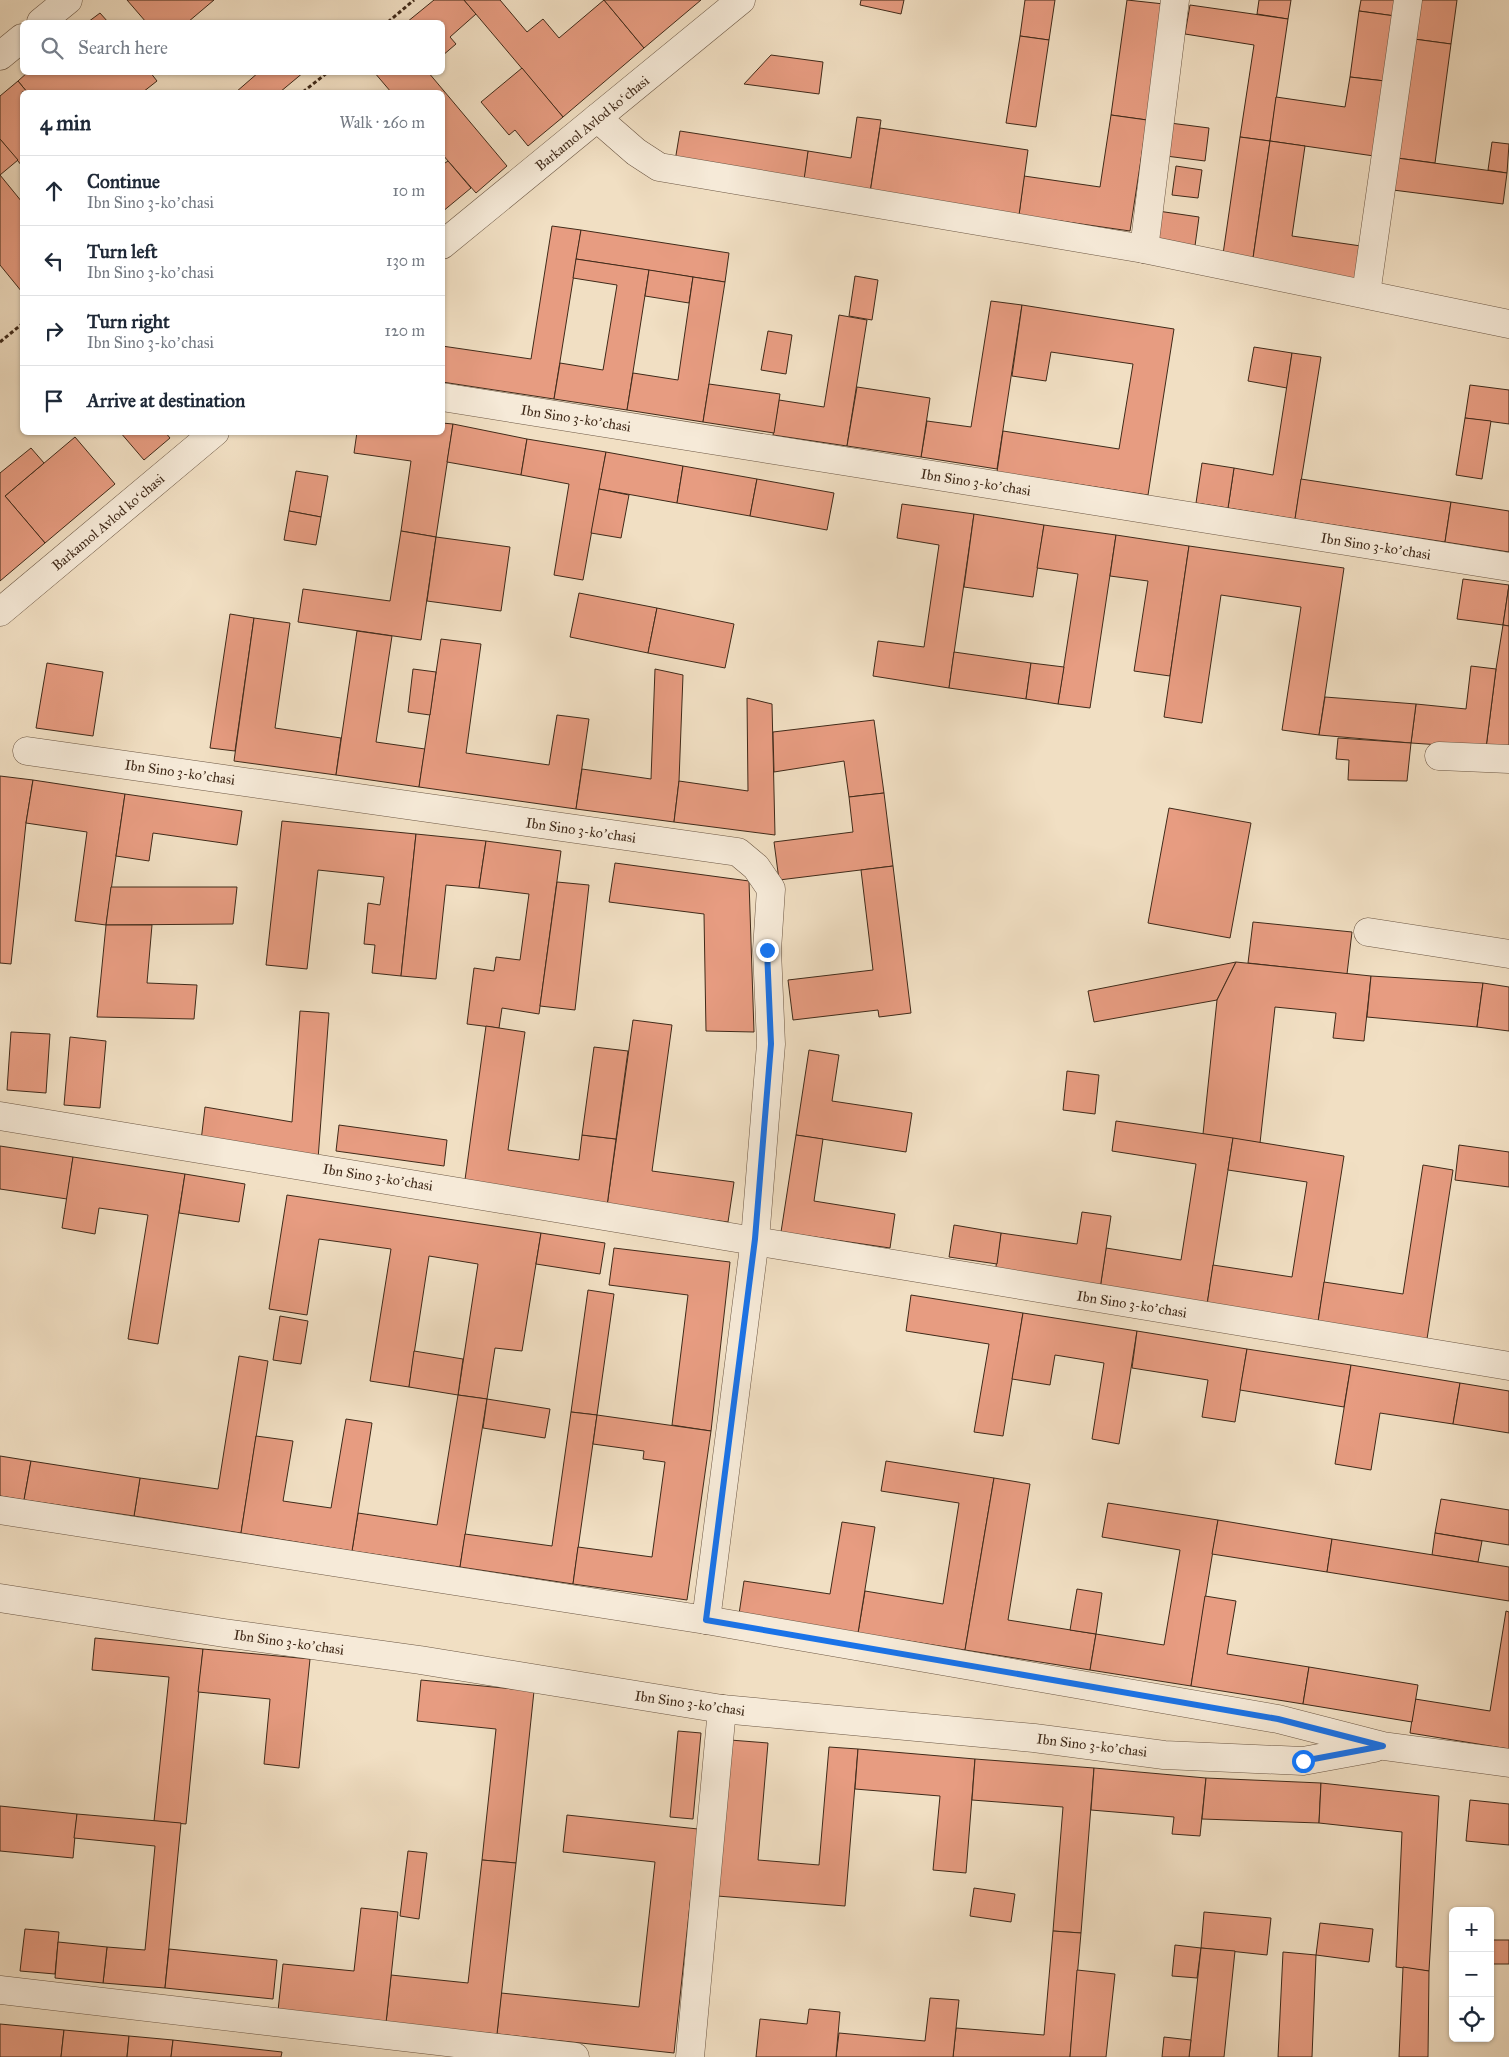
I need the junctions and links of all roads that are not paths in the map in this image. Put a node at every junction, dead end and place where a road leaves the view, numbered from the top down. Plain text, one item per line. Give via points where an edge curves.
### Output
1 (68, 0) edge
2 (741, 0) edge
3 (1175, 0) edge
4 (1408, 0) edge
5 (43, 20) edge
6 (20, 40) edge
7 (0, 56) edge
8 (597, 118) junction
9 (445, 243) edge
10 (1144, 249) junction
11 (1366, 294) junction
12 (1509, 324) edge
13 (445, 397) edge
14 (212, 435) edge
15 (1509, 567) edge
16 (0, 612) edge
17 (27, 750) dead end
18 (1439, 756) dead end
19 (1509, 760) edge
20 (1368, 932) dead end
21 (1509, 954) edge
22 (0, 1116) edge
23 (755, 1239) junction
24 (1509, 1366) edge
25 (0, 1510) edge
26 (0, 1598) edge
27 (706, 1620) junction
28 (722, 1709) junction
29 (1383, 1746) junction
30 (1509, 1763) edge
31 (0, 1990) edge
32 (575, 2057) edge
33 (690, 2057) edge

1 - 5 street
2 - 8 street, Barkamol Avlod koʻchasi
3 - 10 street
4 - 11 street
6 - 7 street
8 - 9 street, Barkamol Avlod koʻchasi
8 - 10 street via 659,167
10 - 11 street
11 - 12 street
13 - 15 street, Ibn Sino 3-koʼchasi
14 - 16 street, Barkamol Avlod koʻchasi
17 - 23 street, Ibn Sino 3-koʼchasi via 738,852 756,866 771,889 767,950 771,1044
18 - 19 street
20 - 21 street
22 - 23 street, Ibn Sino 3-koʼchasi
23 - 24 street, Ibn Sino 3-koʼchasi
23 - 27 street, Ibn Sino 3-koʼchasi
25 - 27 street, Ibn Sino 3-koʼchasi
26 - 28 street, Ibn Sino 3-koʼchasi via 420,1660
27 - 29 street, Ibn Sino 3-koʼchasi via 1278,1719
28 - 29 street, Ibn Sino 3-koʼchasi via 1034,1738 1164,1754 1303,1761
28 - 33 street
29 - 30 street, Ibn Sino 3-koʼchasi
31 - 32 street

